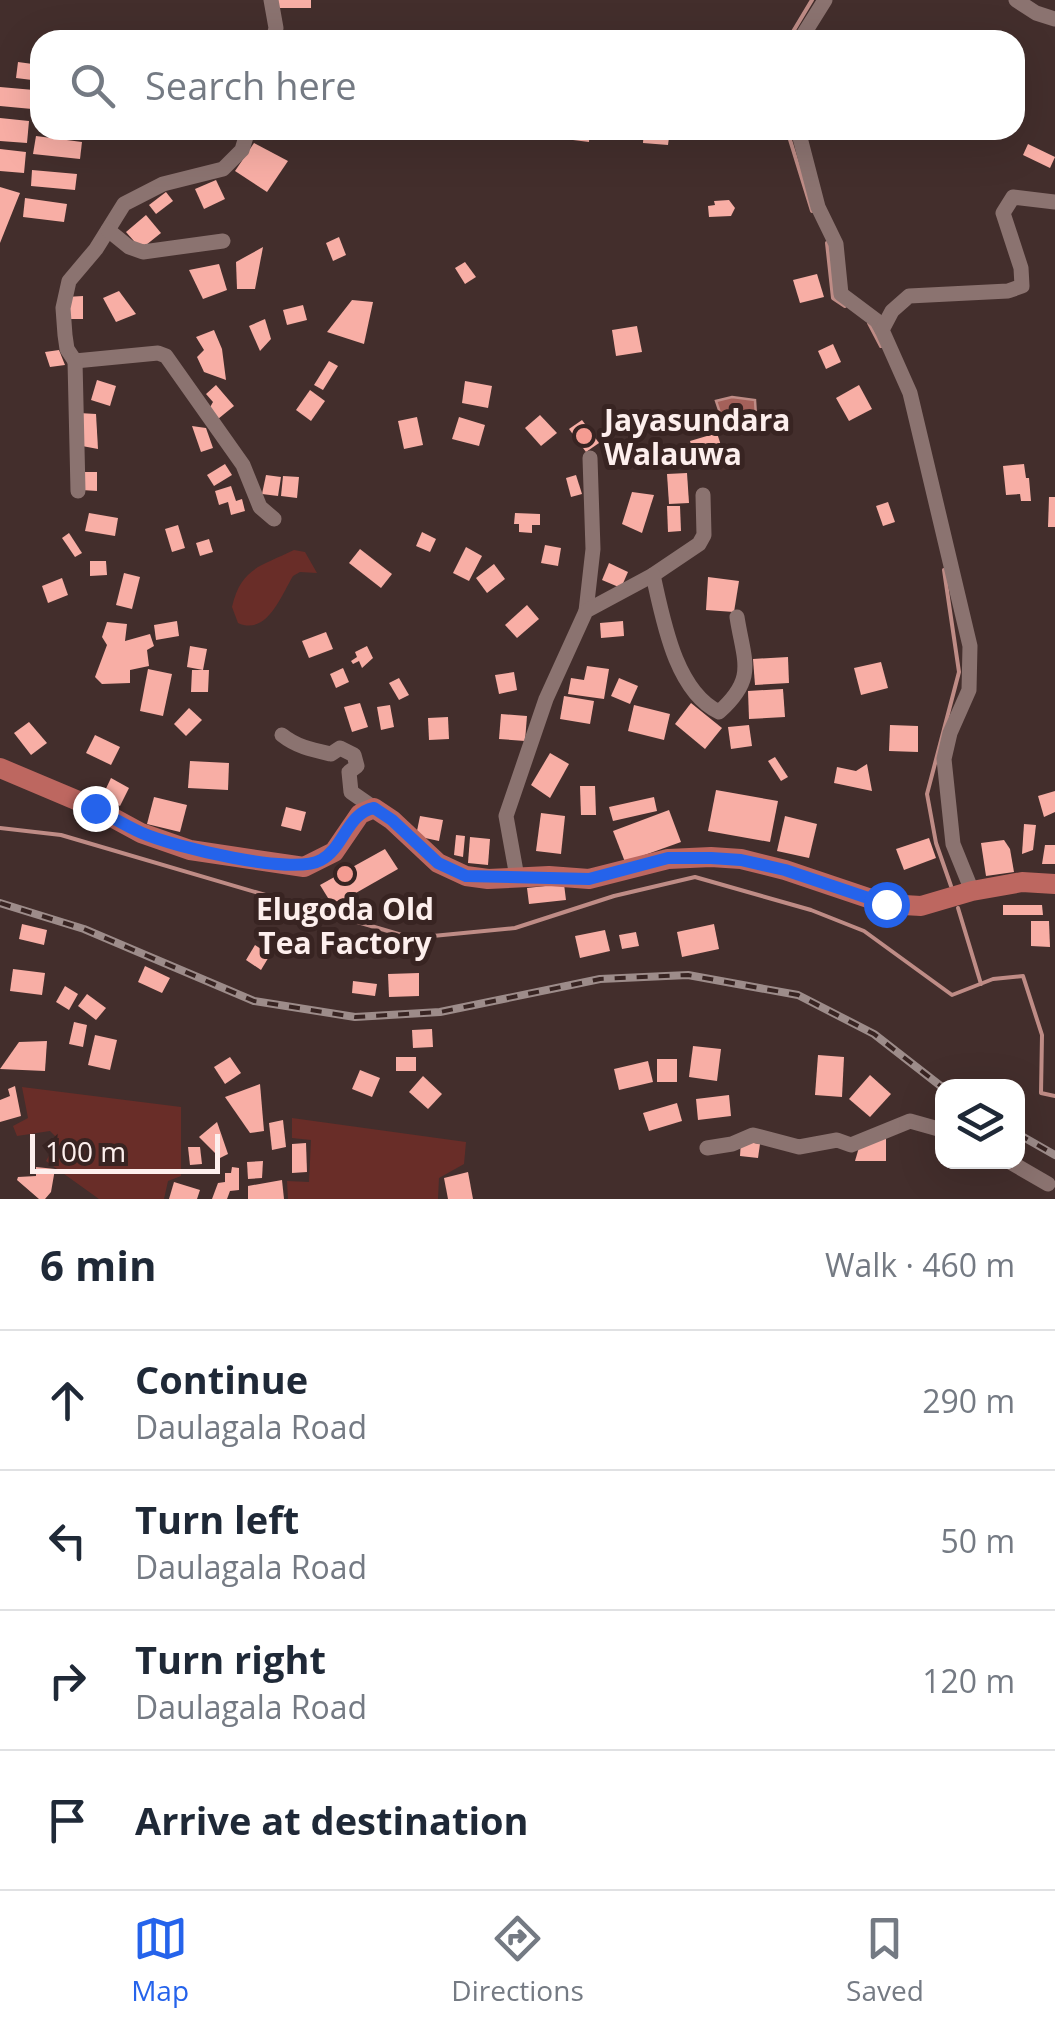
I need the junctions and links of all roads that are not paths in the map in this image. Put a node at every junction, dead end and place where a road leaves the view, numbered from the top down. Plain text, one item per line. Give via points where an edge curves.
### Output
1 (271, 0) edge
2 (824, 0) edge
3 (1016, 0) edge
4 (1055, 19) edge
5 (275, 30) edge
6 (806, 30) edge
7 (245, 140) edge
8 (801, 140) edge
9 (1055, 202) edge
10 (108, 230) junction
11 (223, 241) dead end
12 (882, 330) junction
13 (76, 360) junction
14 (590, 458) dead end
15 (78, 491) dead end
16 (703, 495) dead end
17 (274, 519) dead end
18 (653, 575) junction
19 (586, 611) junction
20 (737, 616) dead end
21 (282, 735) dead end
22 (0, 768) edge
23 (374, 808) junction
24 (518, 878) junction
25 (1055, 884) edge
26 (972, 892) junction
27 (935, 1128) edge
28 (707, 1148) dead end
29 (1023, 1169) edge
30 (1052, 1185) edge
31 (1038, 1199) edge

1 - 5 street
2 - 6 street
3 - 4 street
7 - 10 street via 223,169 163,184 124,204
8 - 12 street via 818,207 836,244 842,294
9 - 12 street via 1013,197 1004,213 1022,286 908,296
10 - 11 street via 143,252
10 - 13 street via 69,281 66,349
12 - 26 street via 910,393 970,646 969,690 944,758 953,844
13 - 15 street
13 - 17 street via 166,356
14 - 19 street via 593,549
16 - 18 street via 704,536
18 - 19 street
18 - 20 street via 677,662 704,705 720,712 741,693 746,672
19 - 24 street via 546,699 506,816
21 - 23 street via 295,745 331,754 340,748 354,756 351,792
22 - 23 main road via 165,842 304,867 334,852 360,814
23 - 24 main road via 450,870
24 - 26 main road via 589,879 668,858 711,858 785,870 903,906
25 - 26 main road via 1022,882
27 - 28 street via 910,1121 851,1145 837,1140 799,1147 753,1135
29 - 30 street
30 - 31 street

